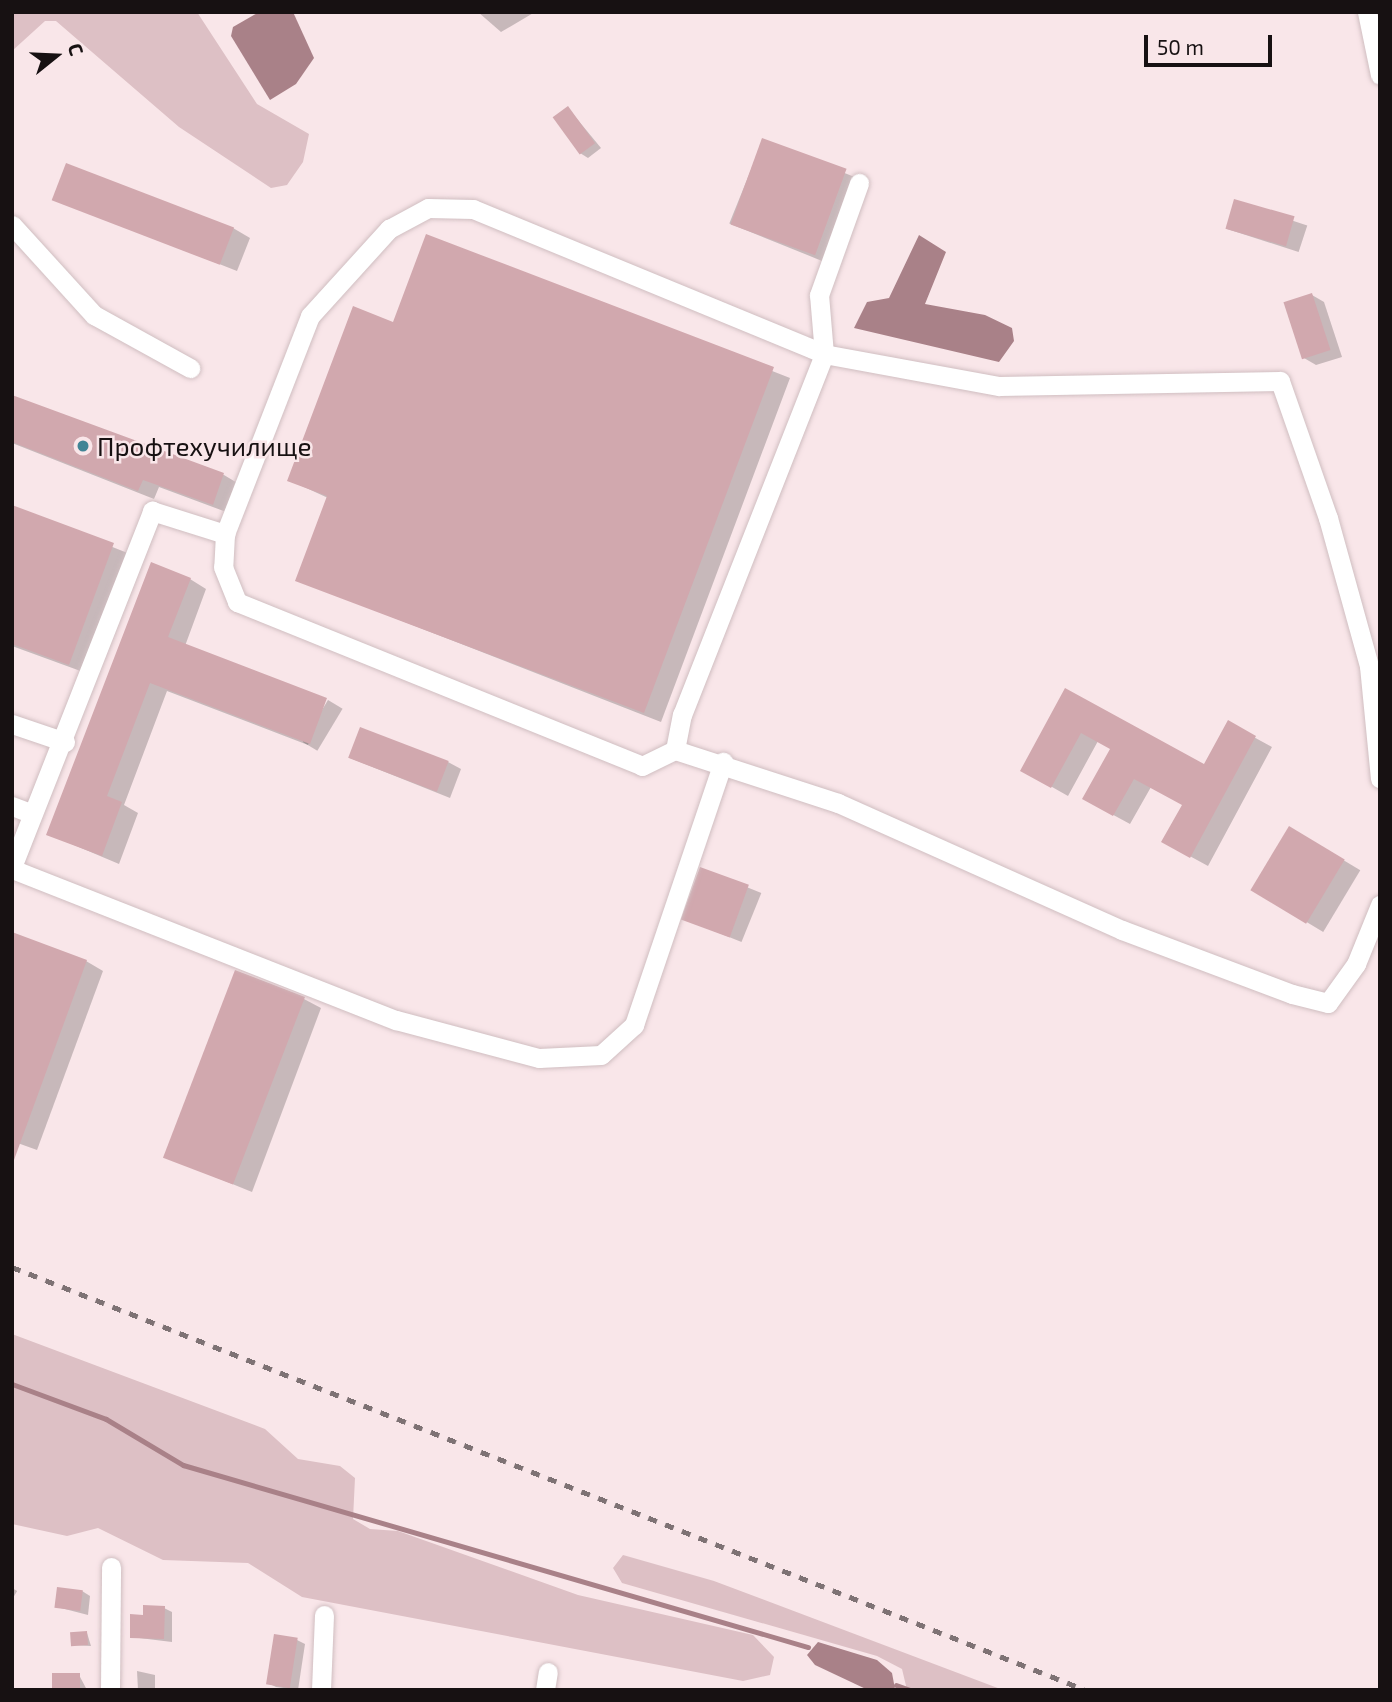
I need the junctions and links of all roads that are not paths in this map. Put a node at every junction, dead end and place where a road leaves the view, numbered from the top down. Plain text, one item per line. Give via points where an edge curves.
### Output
1 (1367, 12) edge
2 (1380, 75) edge
3 (859, 183) dead end
4 (12, 225) edge
5 (824, 354) junction
6 (190, 368) dead end
7 (225, 534) junction
8 (12, 723) edge
9 (65, 742) junction
10 (675, 750) junction
11 (723, 762) junction
12 (1380, 778) edge
13 (12, 806) edge
14 (33, 814) junction
15 (12, 868) edge
16 (1380, 905) edge
17 (111, 1567) dead end
18 (324, 1615) dead end
19 (110, 1690) edge
20 (321, 1690) edge

1 - 2 street
3 - 5 street via 819,295
4 - 6 street via 94,315
5 - 7 street via 474,209 428,208 390,229 310,316
5 - 10 street via 682,715
5 - 12 street via 999,386 1280,381 1328,518 1369,666
7 - 9 street via 152,510
7 - 10 street via 223,566 237,602 642,766
8 - 9 street
9 - 14 street
10 - 11 street
11 - 15 street via 634,1025 601,1055 539,1058 396,1020
11 - 16 street via 838,803 1122,930 1328,1003 1356,964
13 - 14 street
14 - 15 street
17 - 19 street
18 - 20 street

